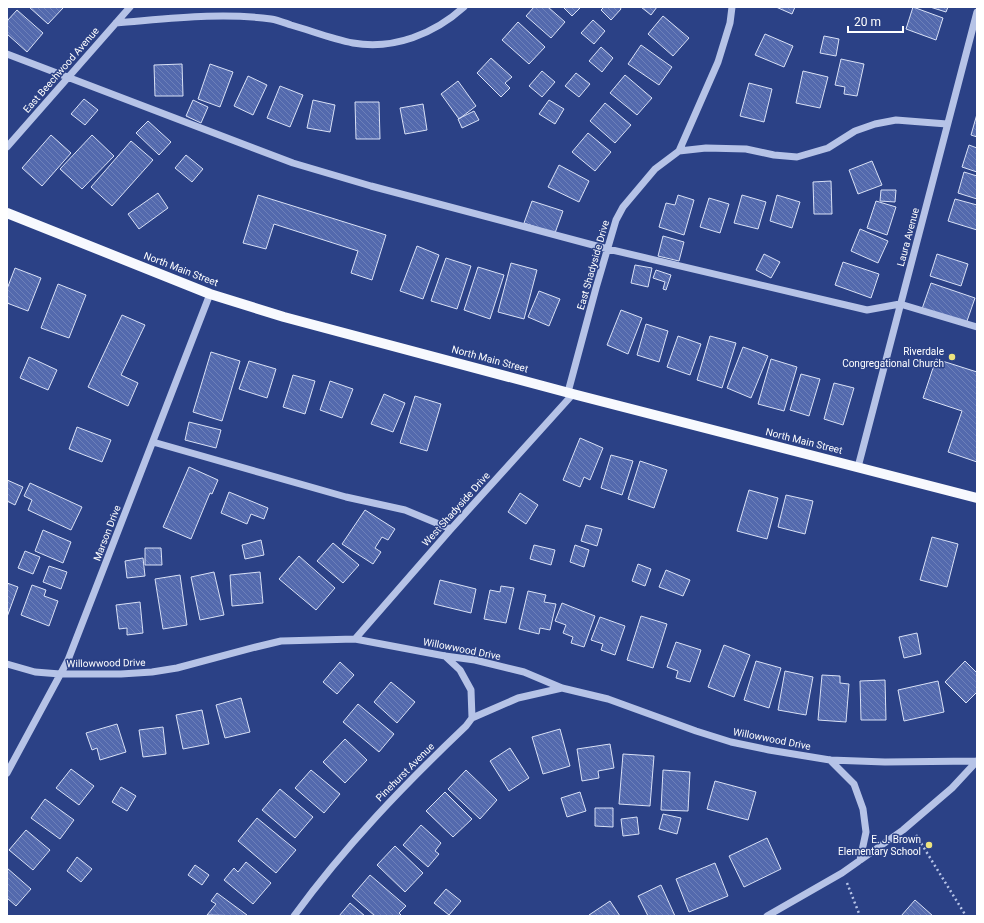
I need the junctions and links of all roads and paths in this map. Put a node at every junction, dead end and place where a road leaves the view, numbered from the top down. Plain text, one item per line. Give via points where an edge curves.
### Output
1 (130, 7) edge
2 (464, 7) edge
3 (732, 7) edge
4 (977, 12) edge
5 (116, 23) junction
6 (7, 54) edge
7 (69, 77) junction
8 (947, 124) junction
9 (7, 146) edge
10 (679, 151) junction
11 (7, 213) edge
12 (608, 249) junction
13 (210, 294) junction
14 (900, 304) junction
15 (977, 327) edge
16 (571, 393) junction
17 (153, 442) junction
18 (858, 467) junction
19 (977, 498) edge
20 (451, 529) junction
21 (355, 639) junction
22 (445, 656) junction
23 (7, 664) edge
24 (60, 674) junction
25 (562, 688) junction
26 (472, 718) junction
27 (830, 760) junction
28 (977, 761) edge
29 (7, 773) edge
30 (909, 825) junction
31 (860, 860) junction
32 (842, 873) junction
33 (294, 916) edge
34 (767, 916) edge
35 (860, 916) edge
36 (966, 916) edge

1 - 5 street, East Beechwood Avenue
2 - 5 street via 452,18 424,34 388,44 353,43 272,19 192,17
3 - 10 street, East Shadyside Drive via 730,23 718,62
4 - 8 street, Laura Avenue
5 - 7 street, East Beechwood Avenue
6 - 7 street
7 - 9 street, East Beechwood Avenue
7 - 12 street via 293,163
8 - 10 street via 896,120 875,124 855,131 828,148 797,157 746,149 706,148
8 - 14 street, Laura Avenue
10 - 12 street, East Shadyside Drive via 655,169 623,207 616,220
11 - 13 main road, North Main Street
12 - 14 street via 867,310
12 - 16 street, East Shadyside Drive
13 - 16 main road, North Main Street via 284,317
13 - 17 street, Marson Drive
14 - 15 street
14 - 18 street, Laura Avenue
16 - 18 main road, North Main Street
16 - 20 street, West Shadyside Drive
17 - 20 street via 346,497 405,510
17 - 24 street, Marson Drive via 68,660
18 - 19 main road, North Main Street
20 - 21 street, West Shadyside Drive
21 - 22 street, Willowwood Drive
21 - 24 street, Willowwood Drive via 281,641 152,672
22 - 25 street, Willowwood Drive via 475,660 524,672
22 - 26 street via 460,670 471,690
23 - 24 street, Willowwood Drive via 35,672
24 - 29 street, Marson Drive
25 - 26 street, Pinehurst Avenue via 518,698
25 - 27 street, Willowwood Drive via 608,699 731,742
26 - 33 street, Pinehurst Avenue via 384,806
27 - 28 street, Willowwood Drive
27 - 31 street via 854,784 863,809 866,832
28 - 30 street via 952,788
30 - 31 street
30 - 36 path
31 - 32 street
32 - 34 street
32 - 35 path

